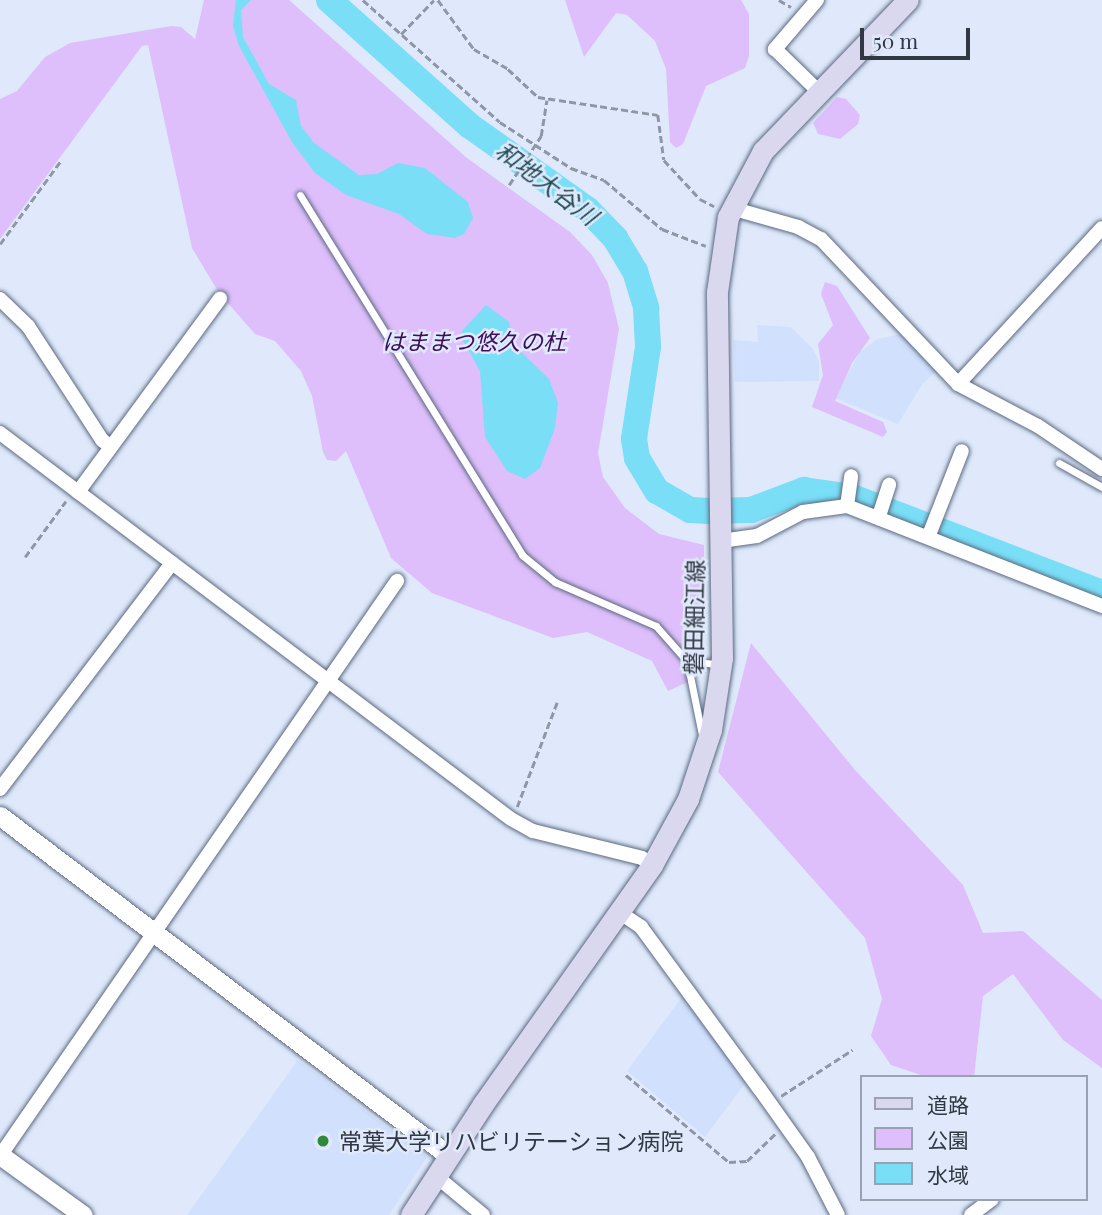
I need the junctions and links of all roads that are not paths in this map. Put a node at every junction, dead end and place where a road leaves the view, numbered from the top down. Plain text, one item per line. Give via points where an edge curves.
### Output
1 (817, 0) edge
2 (908, 0) edge
3 (818, 92) junction
4 (300, 195) dead end
5 (731, 210) junction
6 (1102, 228) edge
7 (0, 299) edge
8 (220, 299) dead end
9 (958, 384) junction
10 (0, 433) edge
11 (111, 447) junction
12 (962, 451) dead end
13 (1059, 463) dead end
14 (1102, 469) edge
15 (851, 476) dead end
16 (889, 485) dead end
17 (1102, 487) edge
18 (76, 491) junction
19 (847, 506) junction
20 (879, 516) junction
21 (721, 534) junction
22 (929, 534) junction
23 (172, 563) junction
24 (397, 582) dead end
25 (1102, 606) edge
26 (687, 661) junction
27 (721, 665) junction
28 (328, 681) junction
29 (704, 753) junction
30 (0, 789) edge
31 (0, 816) edge
32 (652, 865) junction
33 (619, 912) junction
34 (155, 933) junction
35 (0, 1155) edge
36 (449, 1156) junction
37 (436, 1176) junction
38 (989, 1201) edge
39 (83, 1215) edge
40 (411, 1215) edge
41 (483, 1215) edge
42 (838, 1215) edge
43 (971, 1215) edge

1 - 3 street via 775,49
2 - 3 main road, 磐田細江線
3 - 5 main road, 磐田細江線 via 764,150
4 - 26 lane via 522,555 555,582 642,617
5 - 9 street via 798,227 821,239
5 - 21 main road, 磐田細江線 via 720,249 717,292
6 - 9 street
7 - 11 street via 28,326
8 - 11 street
9 - 14 street via 1038,426
10 - 18 street
11 - 18 street
12 - 22 street
13 - 17 lane
15 - 19 street
16 - 20 street
18 - 23 street
19 - 20 street
19 - 21 street via 803,512 757,536
20 - 22 street
21 - 27 main road, 磐田細江線
22 - 25 street
23 - 28 street
23 - 30 street
24 - 28 street
26 - 27 lane
26 - 29 lane
27 - 29 main road, 磐田細江線
28 - 32 street via 511,819 549,836 642,858
28 - 34 street
29 - 32 main road, 磐田細江線 via 678,821
31 - 34 street
32 - 33 main road, 磐田細江線
33 - 36 main road, 磐田細江線
33 - 42 street via 641,927 786,1125
34 - 35 street
34 - 36 street
35 - 39 street
36 - 37 main road, 磐田細江線
37 - 40 main road, 磐田細江線
37 - 41 street
38 - 43 street

